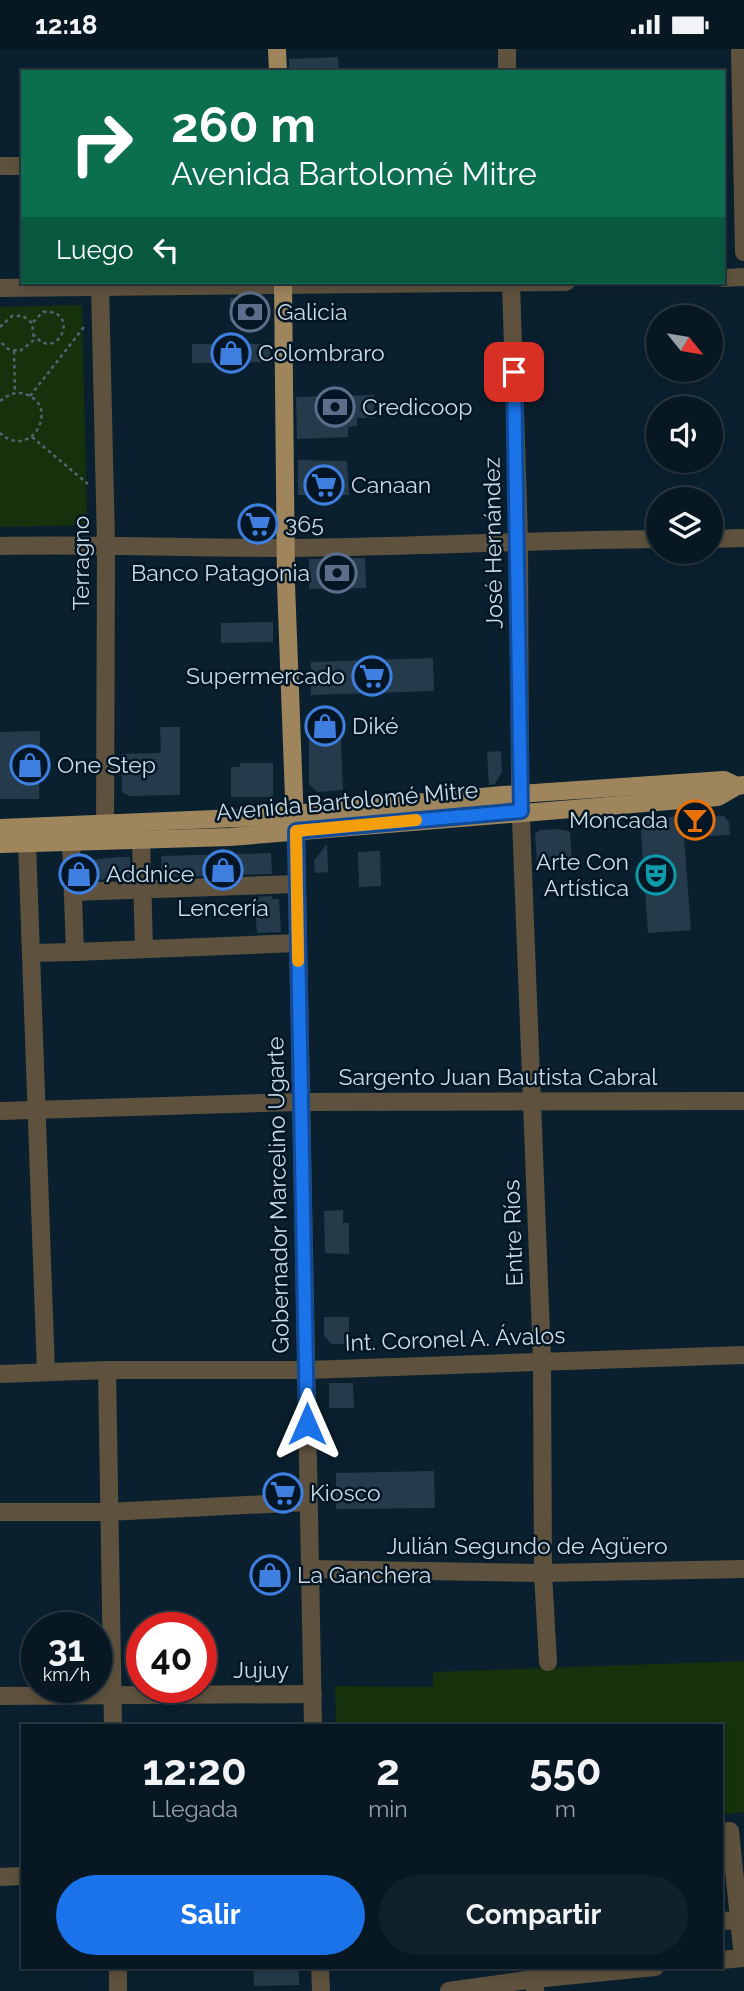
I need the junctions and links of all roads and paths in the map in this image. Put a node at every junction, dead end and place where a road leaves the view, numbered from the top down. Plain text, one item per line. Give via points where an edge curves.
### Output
1 (277, 49) edge
2 (507, 49) edge
3 (740, 49) edge
4 (278, 70) edge
5 (507, 70) edge
6 (0, 166) edge
7 (21, 166) edge
8 (744, 252) edge
9 (744, 277) edge
10 (725, 278) edge
11 (192, 284) edge
12 (283, 284) edge
13 (512, 284) edge
14 (100, 285) junction
15 (0, 288) edge
16 (101, 304) junction
17 (32, 323) junction
18 (0, 327) edge
19 (34, 335) junction
20 (0, 341) edge
21 (14, 351) junction
22 (15, 393) junction
23 (30, 396) junction
24 (0, 400) edge
25 (1, 436) edge
26 (32, 437) junction
27 (105, 499) junction
28 (744, 538) edge
29 (646, 539) edge
30 (723, 539) edge
31 (519, 540) junction
32 (106, 544) junction
33 (0, 546) edge
34 (287, 548) junction
35 (740, 785) edge
36 (521, 803) junction
37 (295, 823) junction
38 (0, 828) edge
39 (105, 832) junction
40 (141, 840) junction
41 (71, 841) junction
42 (27, 843) junction
43 (0, 844) edge
44 (297, 884) junction
45 (142, 890) junction
46 (73, 892) junction
47 (297, 943) junction
48 (144, 949) junction
49 (75, 952) junction
50 (31, 953) junction
51 (744, 1101) edge
52 (299, 1102) junction
53 (534, 1102) junction
54 (35, 1110) junction
55 (0, 1111) edge
56 (744, 1355) edge
57 (542, 1360) junction
58 (107, 1370) junction
59 (307, 1370) junction
60 (46, 1372) junction
61 (0, 1374) edge
62 (308, 1502) junction
63 (0, 1512) edge
64 (108, 1512) junction
65 (310, 1569) junction
66 (744, 1569) edge
67 (543, 1573) junction
68 (110, 1612) edge
69 (548, 1662) dead end
70 (313, 1694) junction
71 (112, 1695) joint
72 (0, 1696) edge
73 (21, 1696) edge
74 (113, 1724) edge
75 (313, 1724) edge
76 (723, 1832) edge
77 (21, 1876) edge
78 (728, 1876) edge
79 (0, 1877) edge
80 (730, 1920) edge
81 (723, 1960) edge
82 (743, 1960) edge
83 (118, 1969) edge
84 (320, 1969) edge
85 (635, 1969) edge
86 (534, 1979) edge
87 (118, 1991) edge
88 (321, 1991) edge
89 (449, 1991) edge

1 - 4 main road
2 - 5 street
3 - 8 street
6 - 7 street
9 - 10 street
11 - 14 street
12 - 34 main road
13 - 31 street, José Hernández
14 - 15 street
14 - 16 street, Terragno
16 - 23 path
16 - 27 street, Terragno
17 - 18 path via 18,315 7,318
17 - 19 path
17 - 19 path via 38,314 48,311 58,314 64,323 56,342 46,344
19 - 21 path via 30,345
20 - 21 path
21 - 22 path
22 - 23 path
22 - 24 path
23 - 26 path via 42,415
25 - 26 path via 17,441
26 - 27 path
27 - 32 street, Terragno
28 - 30 street
29 - 31 street
31 - 34 street
31 - 36 street, José Hernández
32 - 33 street
32 - 34 street
32 - 39 street, Terragno
34 - 37 main road
35 - 36 main road, Avenida Bartolomé Mitre via 718,797
36 - 37 main road, Avenida Bartolomé Mitre
36 - 53 street, Entre Ríos
37 - 39 main road, Avenida Bartolomé Mitre
37 - 40 main road, Avenida Bartolomé Mitre
37 - 44 street, Gobernador Marcelino Ugarte
38 - 39 main road, Avenida Bartolomé Mitre
39 - 40 main road, Avenida Bartolomé Mitre
39 - 41 main road, Avenida Bartolomé Mitre
40 - 45 street
41 - 42 main road, Avenida Bartolomé Mitre
41 - 46 street
42 - 43 main road, Avenida Bartolomé Mitre
42 - 50 street
44 - 45 street
44 - 47 street, Gobernador Marcelino Ugarte
45 - 46 street
45 - 48 street
46 - 49 street
47 - 48 street
47 - 52 street, Gobernador Marcelino Ugarte
48 - 49 street
49 - 50 street
50 - 54 street
51 - 53 street, Sargento Juan Bautista Cabral
52 - 53 street, Sargento Juan Bautista Cabral
52 - 54 street, Sargento Juan Bautista Cabral
52 - 59 street, Gobernador Marcelino Ugarte
53 - 57 street, Entre Ríos
54 - 55 street, Sargento Juan Bautista Cabral
54 - 60 street
56 - 57 street, Int. Coronel A. Ávalos
57 - 59 street, Int. Coronel A. Ávalos
57 - 67 street, Entre Ríos
58 - 59 street, Int. Coronel A. Ávalos
58 - 60 street, Int. Coronel A. Ávalos
58 - 64 street
59 - 62 street, Gobernador Marcelino Ugarte
60 - 61 street, Int. Coronel A. Ávalos
62 - 64 street
62 - 65 street, Gobernador Marcelino Ugarte
63 - 64 street
64 - 68 street
65 - 67 street, Julián Segundo de Agüero
65 - 70 street, Gobernador Marcelino Ugarte
66 - 67 street, Julián Segundo de Agüero
67 - 69 street, Entre Ríos
70 - 71 street, Jujuy
70 - 75 street, Gobernador Marcelino Ugarte
71 - 74 street
72 - 73 street, Jujuy
76 - 78 street via 730,1831
77 - 79 street
78 - 80 street
80 - 82 street
81 - 82 street
83 - 87 street
84 - 88 street
85 - 86 street
86 - 89 street

